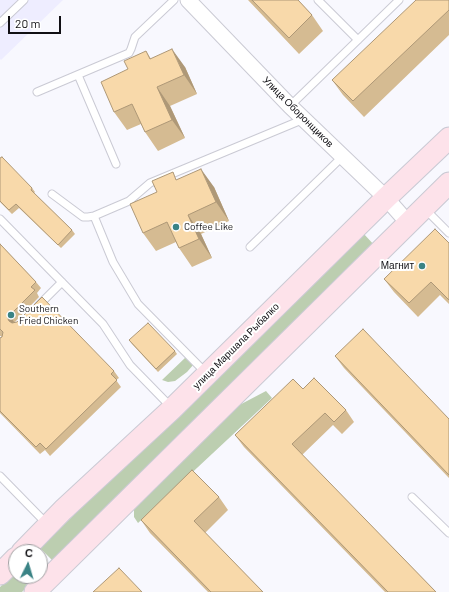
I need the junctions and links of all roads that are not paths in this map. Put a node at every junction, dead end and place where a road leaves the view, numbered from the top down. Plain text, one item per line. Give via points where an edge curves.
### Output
1 (24, 0) edge
2 (174, 0) edge
3 (188, 0) edge
4 (318, 0) edge
5 (399, 0) edge
6 (0, 23) edge
7 (358, 40) junction
8 (78, 75) junction
9 (37, 92) dead end
10 (290, 106) junction
11 (304, 119) junction
12 (449, 138) edge
13 (342, 157) junction
14 (116, 164) dead end
15 (449, 183) edge
16 (52, 194) dead end
17 (386, 198) junction
18 (424, 208) junction
19 (94, 216) junction
20 (0, 219) edge
21 (409, 224) junction
22 (449, 233) edge
23 (250, 247) dead end
24 (62, 282) junction
25 (34, 310) edge
26 (207, 374) junction
27 (172, 409) junction
28 (0, 476) edge
29 (412, 497) dead end
30 (48, 525) junction
31 (449, 533) edge
32 (30, 544) edge
33 (8, 566) edge
34 (0, 574) edge
35 (35, 592) edge

1 - 6 lane
2 - 8 lane via 135,37 132,50
3 - 10 street, Улица Оборонщиков
4 - 7 lane
5 - 7 lane
7 - 10 lane
8 - 9 lane
8 - 14 lane
10 - 11 street, Улица Оборонщиков
11 - 13 street, Улица Оборонщиков
11 - 19 lane via 150,183 129,201
12 - 17 main road, улица Маршала Рыбалко
13 - 17 street, Улица Оборонщиков
13 - 23 lane
15 - 18 main road
16 - 19 lane via 83,217
17 - 21 street, Улица Оборонщиков
17 - 26 main road, улица Маршала Рыбалко
18 - 21 main road
18 - 22 lane
19 - 26 lane via 113,262 138,304
20 - 24 lane
21 - 35 main road
24 - 25 lane
24 - 27 lane via 103,324 130,365
26 - 27 main road, улица Маршала Рыбалко
27 - 30 main road, улица Маршала Рыбалко
28 - 30 lane
29 - 31 lane
30 - 32 main road, улица Маршала Рыбалко
33 - 34 main road

